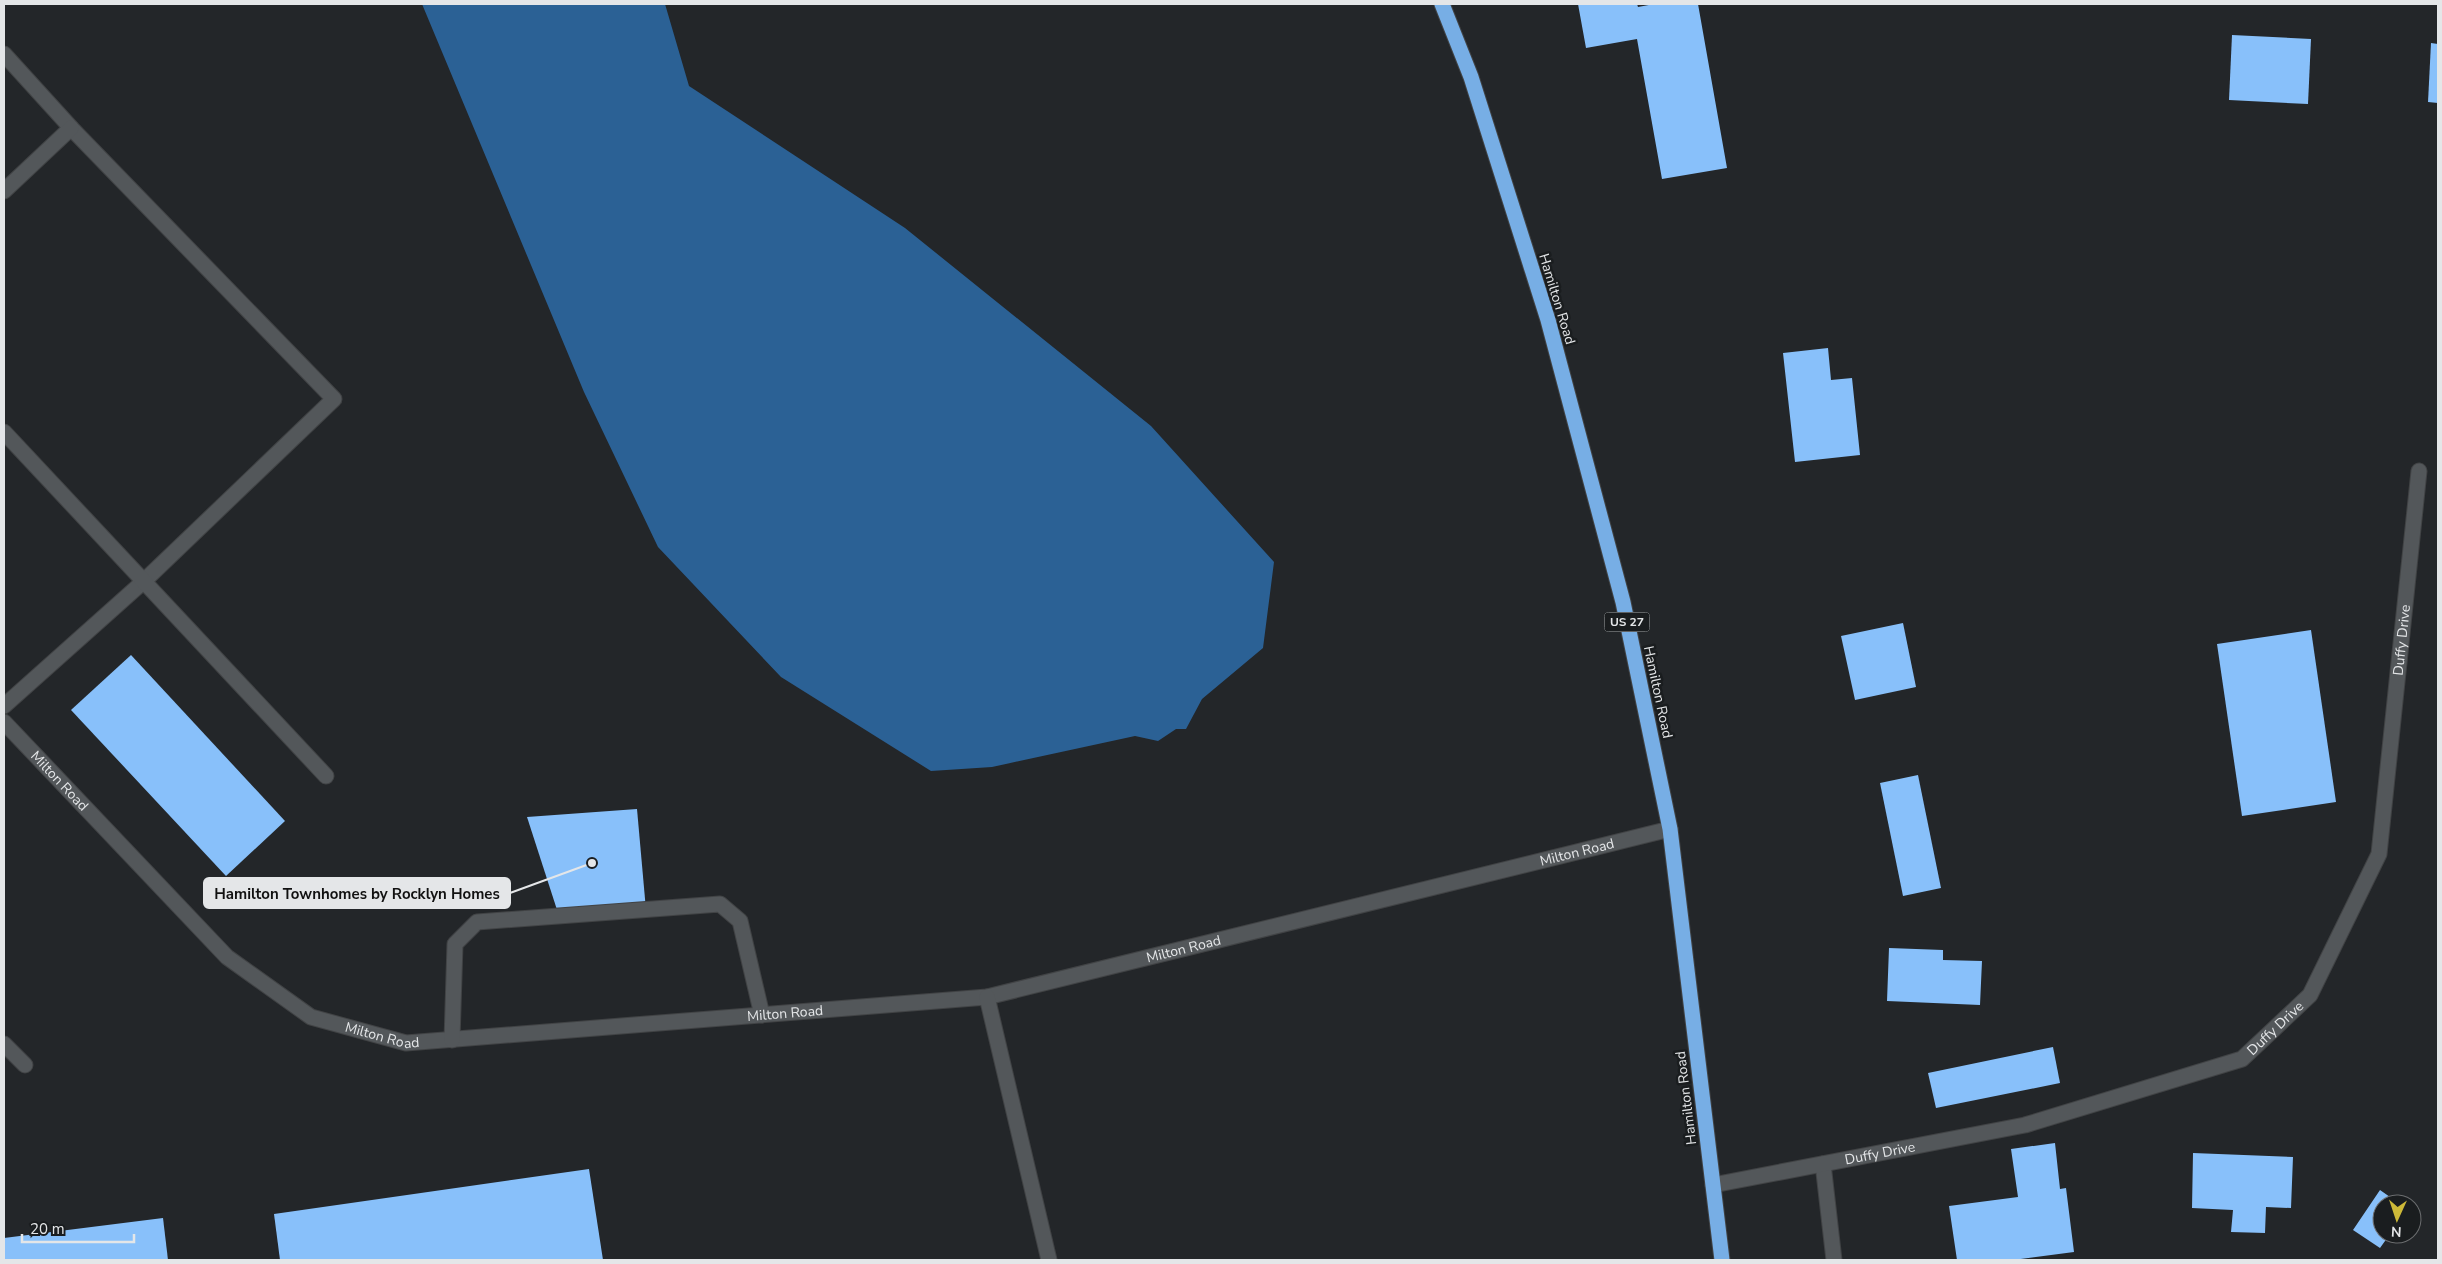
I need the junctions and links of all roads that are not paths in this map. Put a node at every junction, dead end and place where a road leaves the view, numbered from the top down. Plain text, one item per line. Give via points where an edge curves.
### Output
1 (1442, 4) edge
2 (4, 54) edge
3 (71, 128) junction
4 (4, 190) edge
5 (4, 432) edge
6 (2419, 471) dead end
7 (144, 581) junction
8 (4, 706) edge
9 (4, 722) edge
10 (326, 776) dead end
11 (1670, 829) junction
12 (987, 997) junction
13 (762, 1015) junction
14 (452, 1040) junction
15 (4, 1044) edge
16 (25, 1065) dead end
17 (1823, 1164) junction
18 (1713, 1185) junction
19 (1049, 1260) edge
20 (1722, 1260) edge
21 (1834, 1260) edge

1 - 11 highway, Hamilton Road / US 27 via 1471,77 1548,320 1623,602
2 - 3 street
3 - 4 street
3 - 7 street via 334,399
5 - 7 street
6 - 17 street, Duffy Drive via 2379,854 2310,996 2242,1059 2025,1125
7 - 8 street
7 - 10 street
9 - 14 street, Milton Road via 227,957 311,1017 406,1043
11 - 12 street, Milton Road
11 - 18 highway, Hamilton Road / US 27
12 - 13 street, Milton Road
12 - 19 street
13 - 14 street, Milton Road
13 - 14 street via 740,921 720,904 477,922 455,944
15 - 16 street
17 - 18 street, Duffy Drive
17 - 21 street
18 - 20 highway, Hamilton Road / US 27

